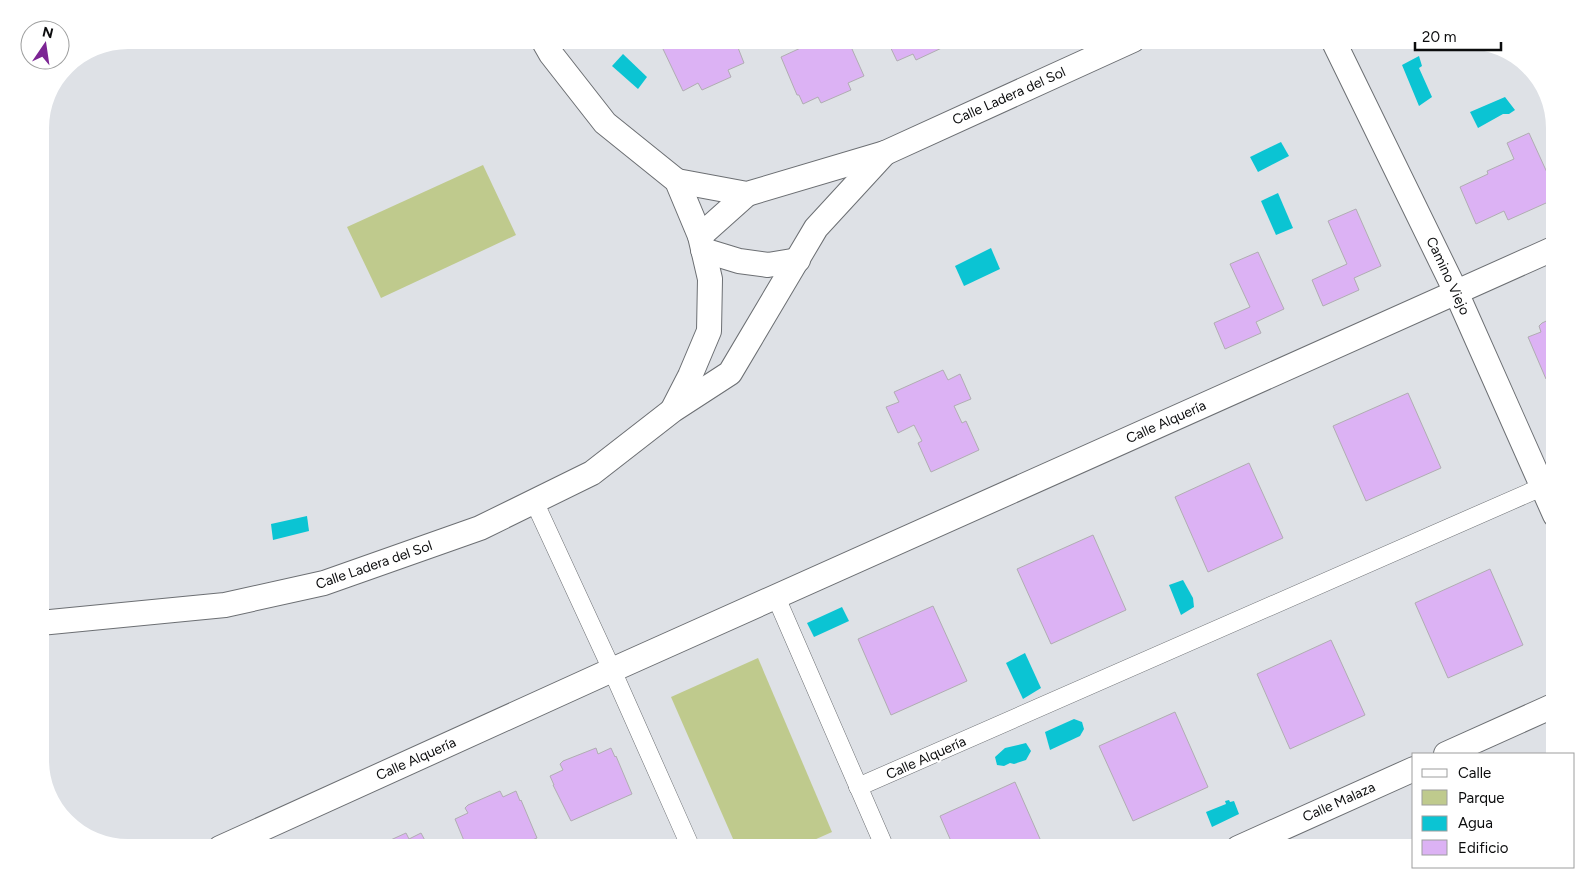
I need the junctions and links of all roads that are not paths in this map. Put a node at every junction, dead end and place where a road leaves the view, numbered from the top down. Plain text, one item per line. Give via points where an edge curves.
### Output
1 (548, 49) edge
2 (1114, 49) edge
3 (1337, 49) edge
4 (885, 152) junction
5 (677, 181) junction
6 (747, 194) junction
7 (702, 243) junction
8 (1546, 252) edge
9 (798, 260) junction
10 (1456, 292) junction
11 (673, 410) junction
12 (1542, 487) junction
13 (1546, 496) edge
14 (534, 501) junction
15 (776, 597) junction
16 (49, 622) edge
17 (612, 670) junction
18 (1546, 709) edge
19 (1448, 753) edge
20 (1412, 770) edge
21 (858, 787) junction
22 (240, 839) edge
23 (687, 839) edge
24 (881, 839) edge
25 (1258, 839) edge

1 - 5 street via 605,123
2 - 4 street, Calle Ladera del Sol
3 - 10 street, Camino Viejo
4 - 6 street, Calle Ladera del Sol
4 - 9 street, Calle Ladera del Sol via 816,228
5 - 6 street, Calle Ladera del Sol
5 - 7 street, Calle Ladera del Sol
6 - 7 street, Calle Ladera del Sol
7 - 9 street via 739,261 768,265
7 - 11 street, Calle Ladera del Sol via 710,279 709,331
8 - 10 street, Calle Alquería
9 - 11 street, Calle Ladera del Sol via 730,373
10 - 12 street, Camino Viejo
10 - 15 street, Calle Alquería
11 - 14 street, Calle Ladera del Sol via 592,473
12 - 13 street, Camino Viejo
12 - 21 street, Calle Alquería
14 - 16 street, Calle Ladera del Sol via 480,528 324,583 225,605
14 - 17 street
15 - 17 street, Calle Alquería
15 - 21 street
17 - 22 street, Calle Alquería
17 - 23 street
18 - 19 street
20 - 25 street, Calle Malaza
21 - 24 street

